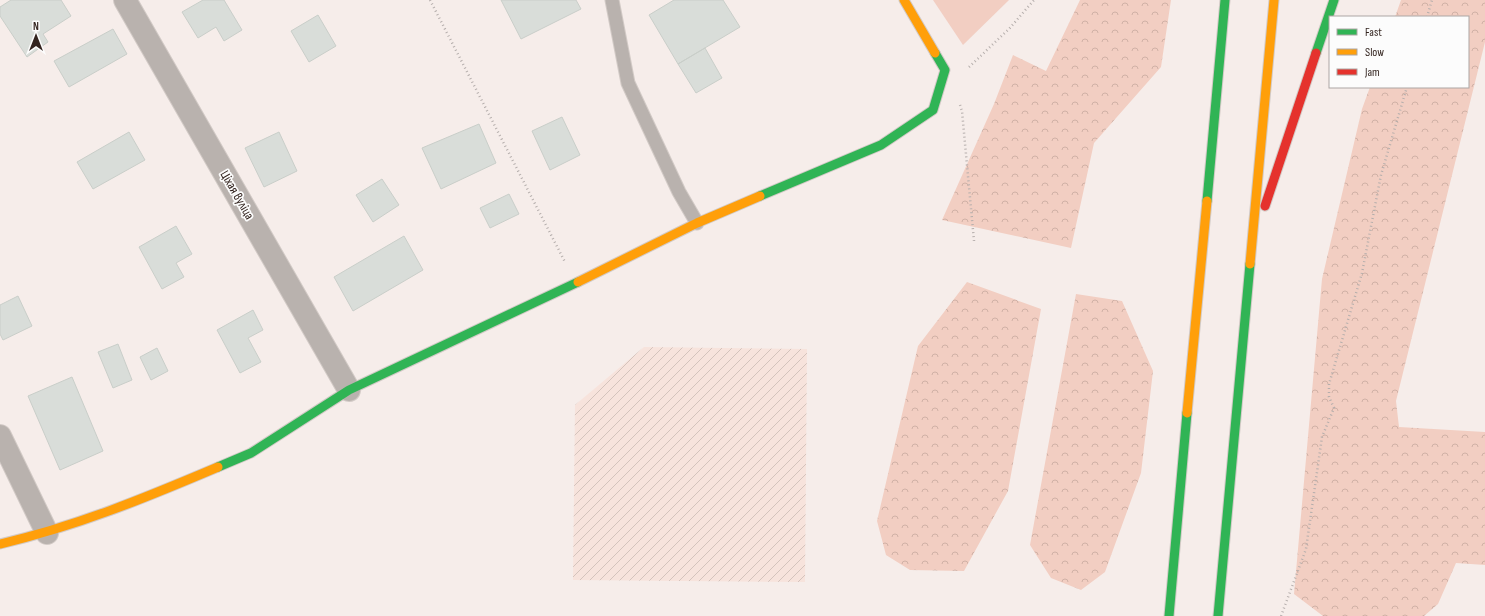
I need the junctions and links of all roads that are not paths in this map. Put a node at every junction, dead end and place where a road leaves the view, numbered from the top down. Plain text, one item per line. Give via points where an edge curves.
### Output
1 (125, 0) edge
2 (612, 0) edge
3 (904, 0) edge
4 (1225, 0) edge
5 (1274, 0) edge
6 (1334, 0) edge
7 (697, 223) junction
8 (1253, 241) junction
9 (349, 390) junction
10 (0, 436) edge
11 (47, 533) junction
12 (0, 544) edge
13 (1169, 616) edge
14 (1218, 616) edge

1 - 9 street, Ціхая вуліца
2 - 7 lane via 628,83 679,192
3 - 7 main road via 945,70 933,110 881,145
4 - 13 main road
5 - 8 main road
6 - 8 main road
7 - 9 main road via 577,283
8 - 14 main road
9 - 11 main road via 251,453 132,504
10 - 11 street
11 - 12 main road

